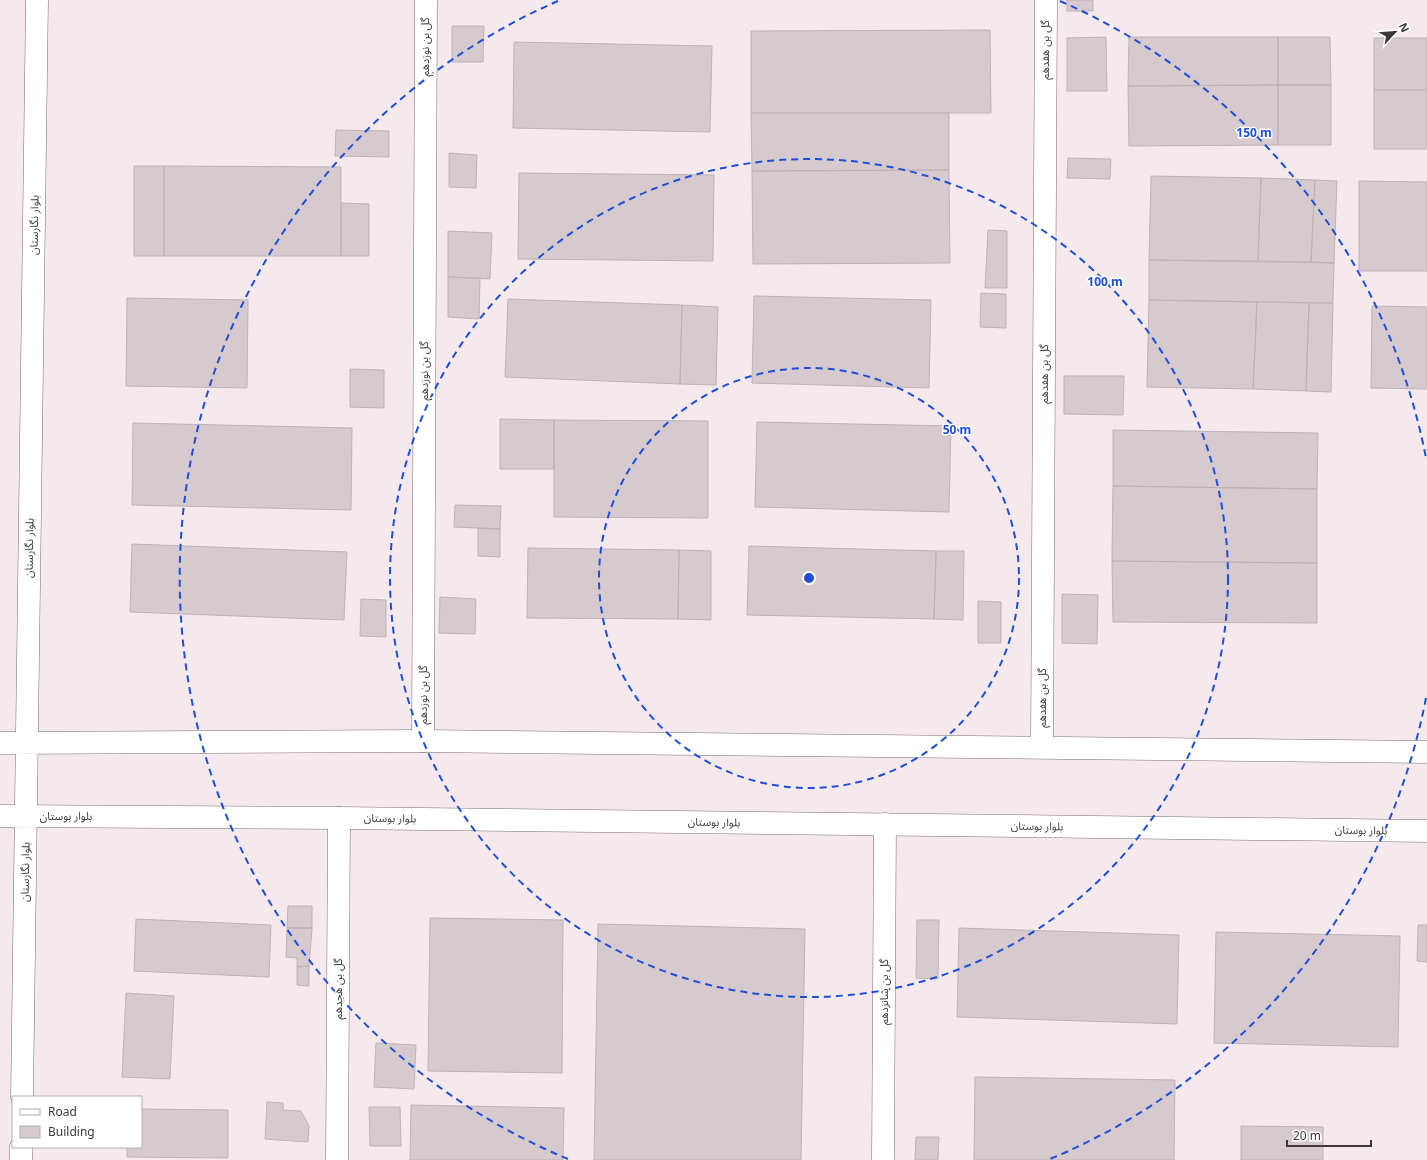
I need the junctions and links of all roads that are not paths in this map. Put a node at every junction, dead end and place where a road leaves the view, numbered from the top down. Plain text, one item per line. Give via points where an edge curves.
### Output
1 (37, 0) edge
2 (426, 0) edge
3 (1046, 0) edge
4 (423, 741) junction
5 (26, 742) junction
6 (0, 743) edge
7 (1042, 747) junction
8 (1427, 752) edge
9 (0, 816) edge
10 (25, 816) junction
11 (339, 818) junction
12 (885, 824) junction
13 (1427, 831) edge
14 (22, 1096) edge
15 (21, 1148) edge
16 (21, 1160) edge
17 (336, 1160) edge
18 (883, 1160) edge

1 - 5 street, بلوار نگارستان
2 - 4 street, گل بن نوزدهم
3 - 7 street, گل بن هفدهم
4 - 5 street
4 - 7 street
5 - 6 street
5 - 10 street, بلوار نگارستان
7 - 8 street
9 - 10 street, بلوار بوستان
10 - 11 street, بلوار بوستان
10 - 14 street, بلوار نگارستان
11 - 12 street, بلوار بوستان
11 - 17 street, گل بن هجدهم
12 - 13 street, بلوار بوستان
12 - 18 street, گل بن شانزدهم
15 - 16 street

